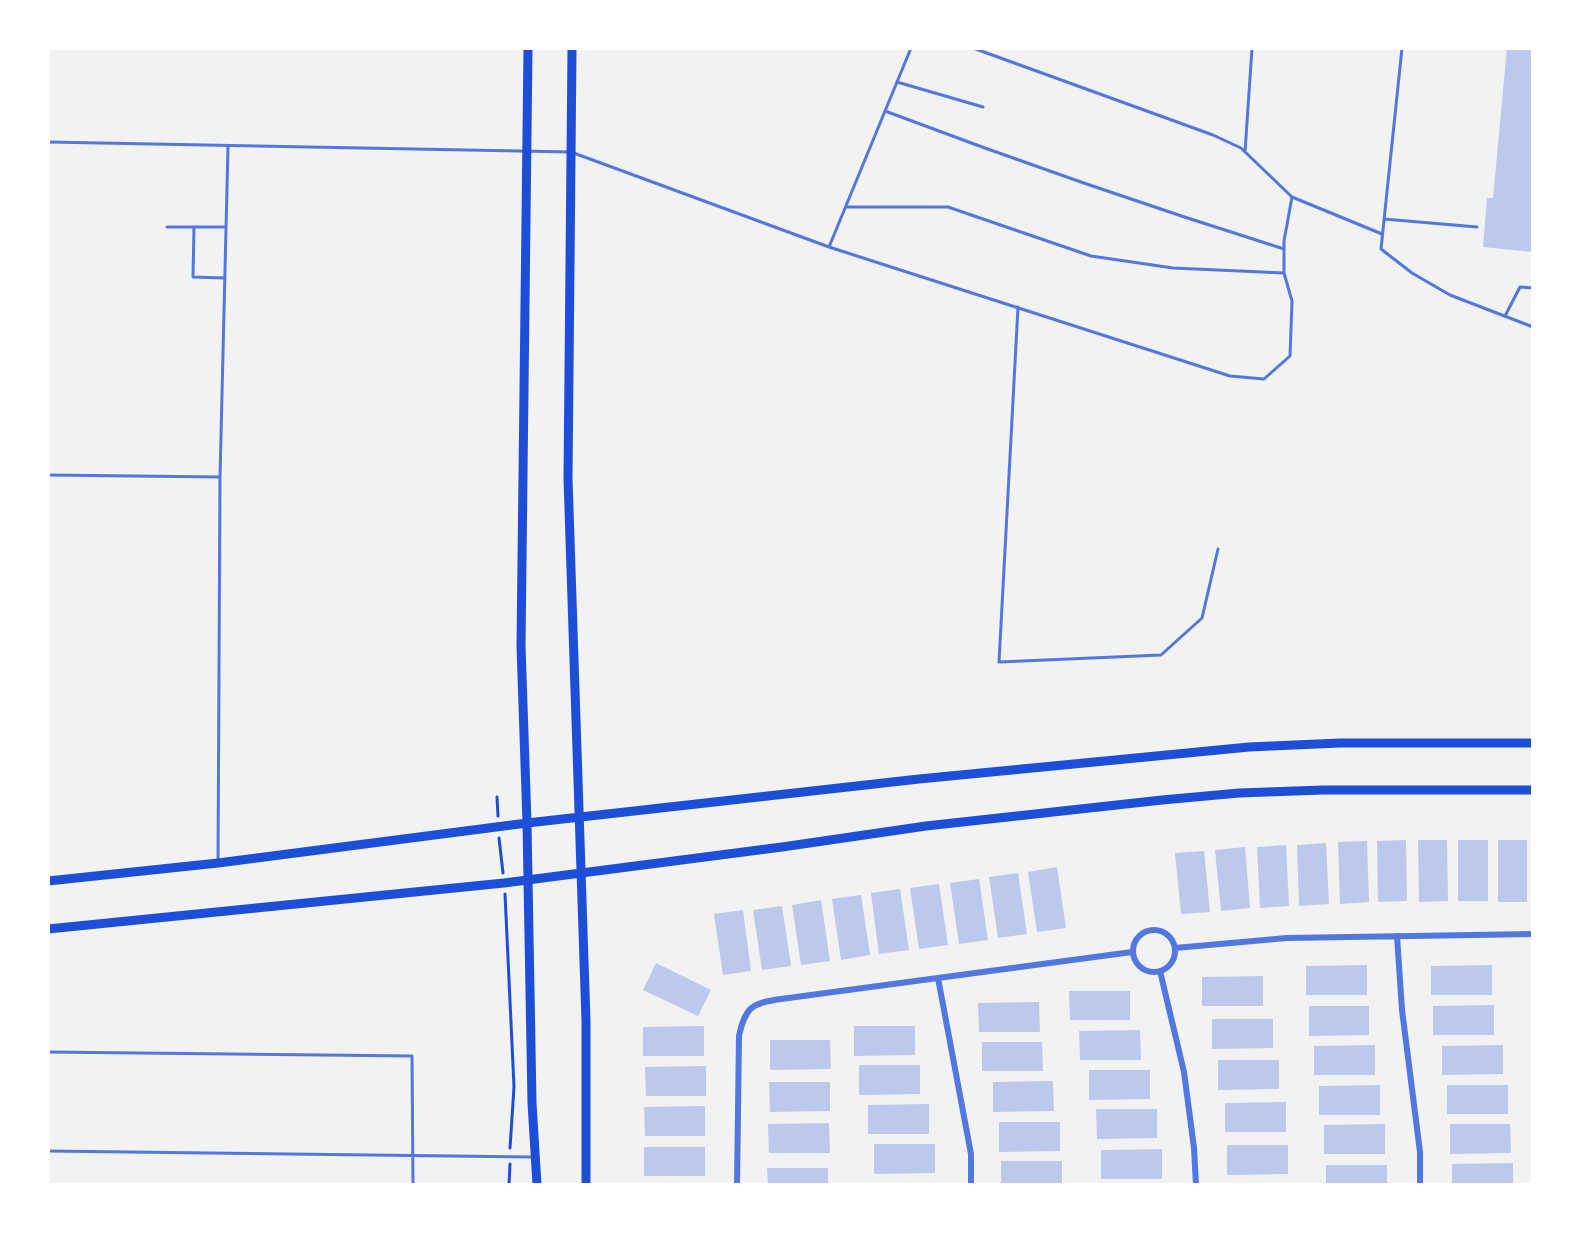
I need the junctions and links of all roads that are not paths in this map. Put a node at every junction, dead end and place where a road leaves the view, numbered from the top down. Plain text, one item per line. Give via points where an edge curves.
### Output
1 (528, 48) edge
2 (572, 48) edge
3 (911, 48) edge
4 (973, 48) edge
5 (1252, 48) edge
6 (1402, 48) edge
7 (897, 82) junction
8 (983, 107) dead end
9 (885, 111) junction
10 (48, 142) edge
11 (228, 146) junction
12 (526, 152) junction
13 (571, 152) junction
14 (1245, 152) junction
15 (1292, 197) junction
16 (846, 207) junction
17 (1384, 219) junction
18 (167, 227) dead end
19 (194, 227) junction
20 (1477, 227) dead end
21 (226, 228) junction
22 (1382, 234) junction
23 (829, 247) junction
24 (1284, 249) junction
25 (1284, 273) junction
26 (225, 278) junction
27 (1533, 288) edge
28 (1018, 307) junction
29 (1505, 316) junction
30 (1533, 327) edge
31 (48, 475) edge
32 (220, 477) junction
33 (1218, 549) dead end
34 (1533, 743) edge
35 (1533, 790) edge
36 (580, 818) junction
37 (527, 823) junction
38 (218, 863) junction
39 (582, 873) junction
40 (527, 880) junction
41 (48, 881) edge
42 (48, 929) edge
43 (1533, 934) edge
44 (1397, 936) junction
45 (1175, 948) junction
46 (1132, 952) junction
47 (1160, 971) junction
48 (938, 978) junction
49 (48, 1052) edge
50 (48, 1151) edge
51 (413, 1155) junction
52 (535, 1157) junction
53 (413, 1185) edge
54 (537, 1185) edge
55 (586, 1185) edge
56 (737, 1185) edge
57 (971, 1185) edge
58 (1196, 1185) edge
59 (1420, 1185) edge

1 - 12 main road
2 - 13 main road
3 - 7 lane
4 - 14 lane via 1213,135
5 - 14 lane
6 - 17 lane
7 - 8 lane
7 - 9 lane
9 - 16 lane
9 - 24 lane via 1022,163
10 - 11 lane
11 - 12 lane
11 - 21 lane
12 - 13 lane
12 - 37 main road via 521,646
13 - 23 lane
13 - 36 main road via 568,479
14 - 15 lane
15 - 22 lane
15 - 24 lane
16 - 23 lane
16 - 25 lane via 948,207 1091,256 1173,268
17 - 20 lane
17 - 22 lane
18 - 19 lane
19 - 21 lane
19 - 26 lane via 194,277
21 - 26 lane
22 - 29 lane via 1380,249 1412,273 1450,295
23 - 28 lane
24 - 25 lane
25 - 28 lane via 1292,301 1290,356 1264,379 1230,376
26 - 32 lane
27 - 29 lane via 1520,287
28 - 33 lane via 999,662 1161,655 1202,618
29 - 30 lane
31 - 32 lane
32 - 38 lane
34 - 36 main road via 1249,747 919,779
35 - 39 main road via 1323,790 1182,798 971,820
36 - 37 main road
36 - 39 main road
37 - 38 main road
37 - 40 main road
38 - 41 main road
39 - 40 main road
39 - 55 main road
40 - 42 main road
40 - 52 main road
43 - 44 street
44 - 45 street via 1287,938
44 - 59 street via 1420,1152
45 - 46 street via 1167,933 1154,929 1140,934
45 - 47 street via 1174,959
46 - 47 street via 1144,970
46 - 48 street
47 - 58 street via 1184,1072
48 - 56 street via 763,1002 749,1008 739,1036
48 - 57 street via 971,1154
49 - 51 lane via 412,1056
50 - 51 lane
51 - 52 lane
51 - 53 lane
52 - 54 main road

